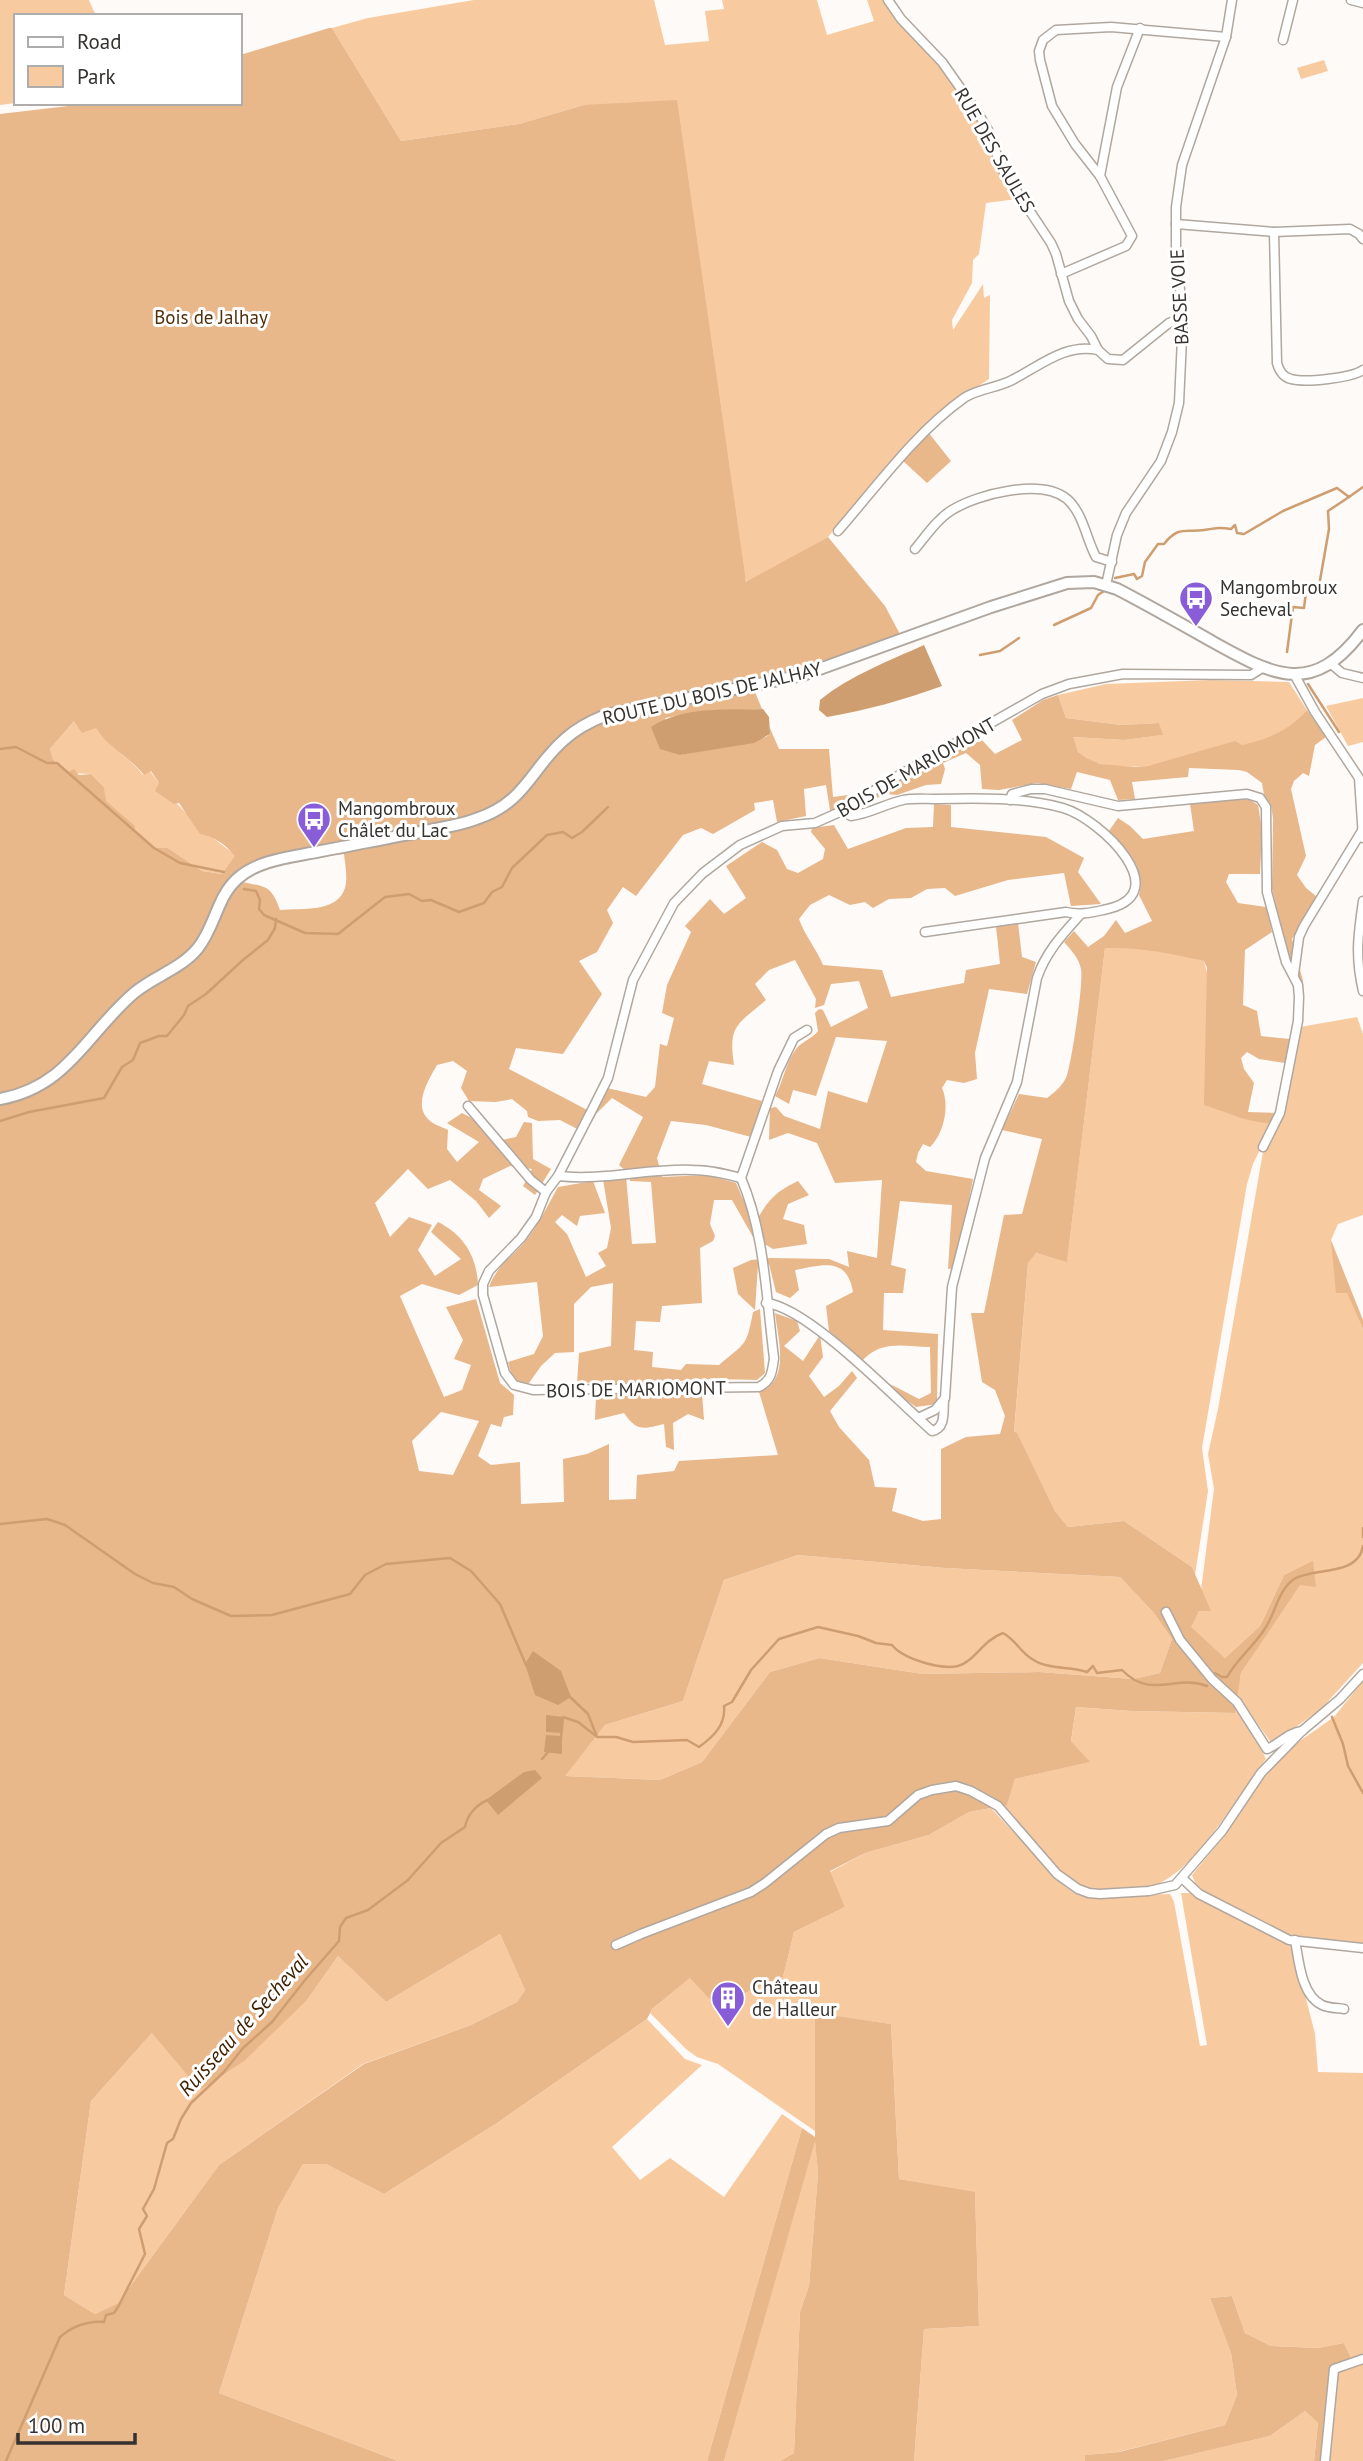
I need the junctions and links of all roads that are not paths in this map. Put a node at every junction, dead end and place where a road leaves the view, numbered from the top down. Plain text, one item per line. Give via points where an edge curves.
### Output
1 (888, 0) edge
2 (1232, 0) edge
3 (1293, 0) edge
4 (1351, 0) edge
5 (1363, 3) edge
6 (1140, 28) junction
7 (1226, 37) junction
8 (1283, 40) dead end
9 (1100, 176) junction
10 (1176, 224) junction
11 (1274, 232) junction
12 (1363, 239) edge
13 (1062, 274) junction
14 (1183, 317) junction
15 (1098, 350) junction
16 (1363, 370) edge
17 (838, 531) dead end
18 (915, 550) dead end
19 (1112, 562) junction
20 (1106, 585) junction
21 (1363, 630) edge
22 (1330, 663) junction
23 (1262, 668) junction
24 (1293, 674) junction
25 (1363, 678) edge
26 (1010, 800) junction
27 (842, 811) junction
28 (1363, 829) edge
29 (1363, 838) edge
30 (1363, 901) edge
31 (1080, 915) junction
32 (925, 932) dead end
33 (1294, 974) junction
34 (1363, 991) edge
35 (807, 1030) dead end
36 (0, 1099) edge
37 (468, 1106) dead end
38 (1263, 1147) dead end
39 (558, 1176) junction
40 (741, 1178) junction
41 (546, 1192) junction
42 (766, 1303) junction
43 (944, 1398) junction
44 (918, 1418) junction
45 (1166, 1612) dead end
46 (1363, 1674) edge
47 (1302, 1731) junction
48 (1183, 1879) junction
49 (1294, 1940) junction
50 (616, 1945) dead end
51 (1363, 1948) edge
52 (1344, 2009) dead end
53 (1363, 2359) edge
54 (1325, 2461) edge

1 - 13 street, RUE DES SAULES via 942,62 978,113 1002,169 1051,243
2 - 7 street, BASSE VOIE
3 - 8 street
4 - 5 street
6 - 7 street
6 - 9 street via 1117,87
6 - 9 street via 1056,30 1043,40 1039,51 1052,106
7 - 10 street, BASSE VOIE via 1185,153
9 - 13 street via 1131,232 1131,241
10 - 11 street
10 - 14 street, BASSE VOIE
11 - 12 street via 1350,229
11 - 16 street via 1279,371 1290,379 1301,379 1347,377
13 - 15 street, RUE DES SAULES via 1069,301
14 - 15 street via 1123,360 1108,359
14 - 19 street, BASSE VOIE via 1182,378 1172,432 1161,461 1126,513
15 - 17 street via 1060,353 1005,384 966,397 917,439
18 - 19 street via 953,509 983,497 1033,489 1066,498 1076,509 1096,557
19 - 20 street, BASSE VOIE
20 - 23 main road, ROUTE DU BOIS DE JALHAY
20 - 36 main road, ROUTE DU BOIS DE JALHAY via 1081,581 1051,587 803,675 606,715 564,740 522,791 486,816 251,869 227,892 208,933 191,956 134,993 62,1070 35,1088
21 - 22 main road
22 - 24 main road
22 - 25 street via 1342,673
23 - 24 main road, ROUTE DU BOIS DE JALHAY
23 - 27 street, BOIS DE MARIOMONT via 1251,675 1123,674 1069,684 1030,701
24 - 28 street via 1355,769
26 - 27 street via 904,800 858,815
26 - 31 street via 1064,808 1088,819 1125,855 1136,879 1129,900 1112,909
26 - 33 street via 1012,794 1031,789 1060,791 1118,806 1222,795 1260,798 1267,813 1267,892 1286,962
27 - 39 street, BOIS DE MARIOMONT via 815,823 782,826 740,845 674,903 633,980 608,1078
28 - 29 street
28 - 33 street via 1304,926
30 - 34 street via 1357,950
31 - 32 street via 1066,912
31 - 43 street via 1043,961 1014,1091 985,1158 952,1287
33 - 38 street via 1300,997 1298,1021 1280,1113
35 - 40 street via 794,1038 778,1071
37 - 41 street
39 - 40 street via 691,1170
39 - 41 street, BOIS DE MARIOMONT
40 - 42 street, BOIS DE MARIOMONT via 758,1224
41 - 42 street, BOIS DE MARIOMONT via 536,1217 483,1284 505,1373 514,1385 533,1390 759,1387 768,1382 774,1358
42 - 44 street via 779,1304 805,1319
43 - 44 street
43 - 44 street via 938,1430
45 - 47 street via 1180,1640 1237,1702 1267,1749 1292,1732
46 - 47 street
47 - 48 street via 1261,1773
48 - 49 street via 1199,1894
48 - 50 street via 1149,1891 1089,1894 1057,1874 998,1807 956,1786 918,1795 888,1821 826,1834 751,1892
49 - 51 street
49 - 52 street via 1310,1996 1323,2006
53 - 54 street via 1334,2369

